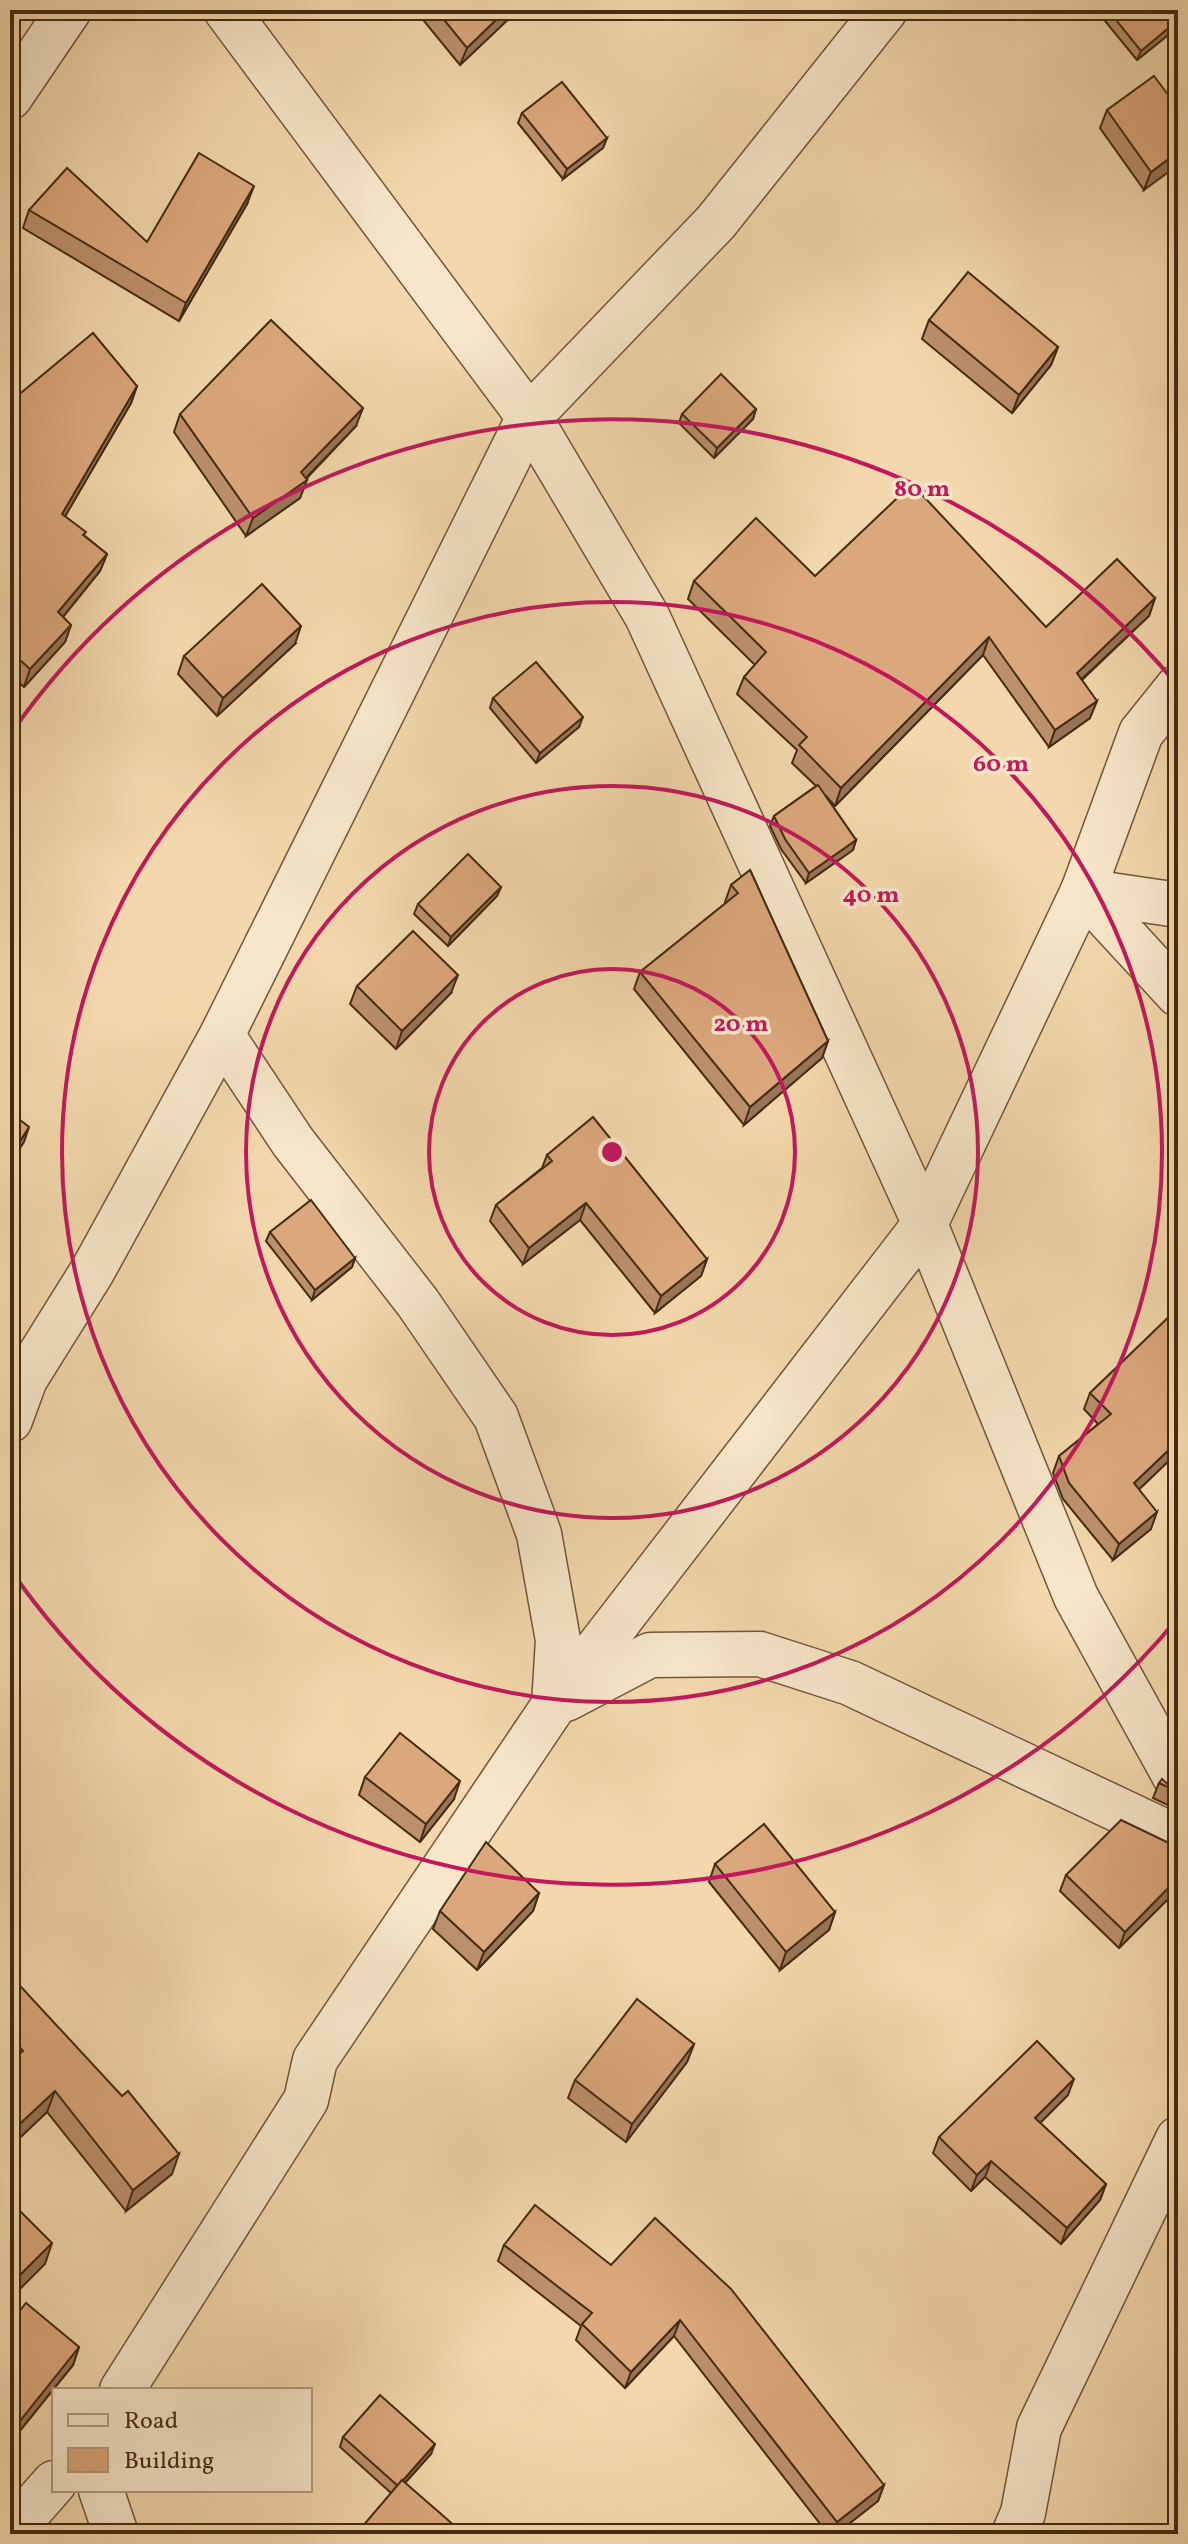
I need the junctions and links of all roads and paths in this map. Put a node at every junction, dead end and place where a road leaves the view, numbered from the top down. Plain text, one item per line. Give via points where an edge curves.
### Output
1 (69, 10) edge
2 (226, 10) edge
3 (885, 10) edge
4 (10, 97) edge
5 (529, 417) junction
6 (1178, 687) edge
7 (1083, 891) junction
8 (1178, 905) edge
9 (1178, 994) edge
10 (222, 1035) junction
11 (925, 1224) junction
12 (10, 1420) edge
13 (554, 1705) junction
14 (1178, 1782) edge
15 (1178, 1838) edge
16 (1178, 2139) edge
17 (123, 2388) edge
18 (52, 2485) edge
19 (102, 2492) edge
20 (10, 2533) edge
21 (116, 2534) edge
22 (1014, 2534) edge

1 - 4 street
2 - 5 street
3 - 5 street via 716,222
5 - 10 street
5 - 11 street via 647,616
6 - 7 street via 1141,733
7 - 8 street
7 - 9 street
7 - 11 street
10 - 12 street via 93,1270 25,1379
10 - 13 street via 293,1142 418,1303 496,1417 539,1534 558,1640
11 - 13 street
11 - 14 street via 1076,1597
13 - 15 street via 650,1655 760,1654 850,1683
13 - 17 street via 315,2060 306,2100
16 - 22 street via 1039,2428
18 - 20 street
19 - 21 street

